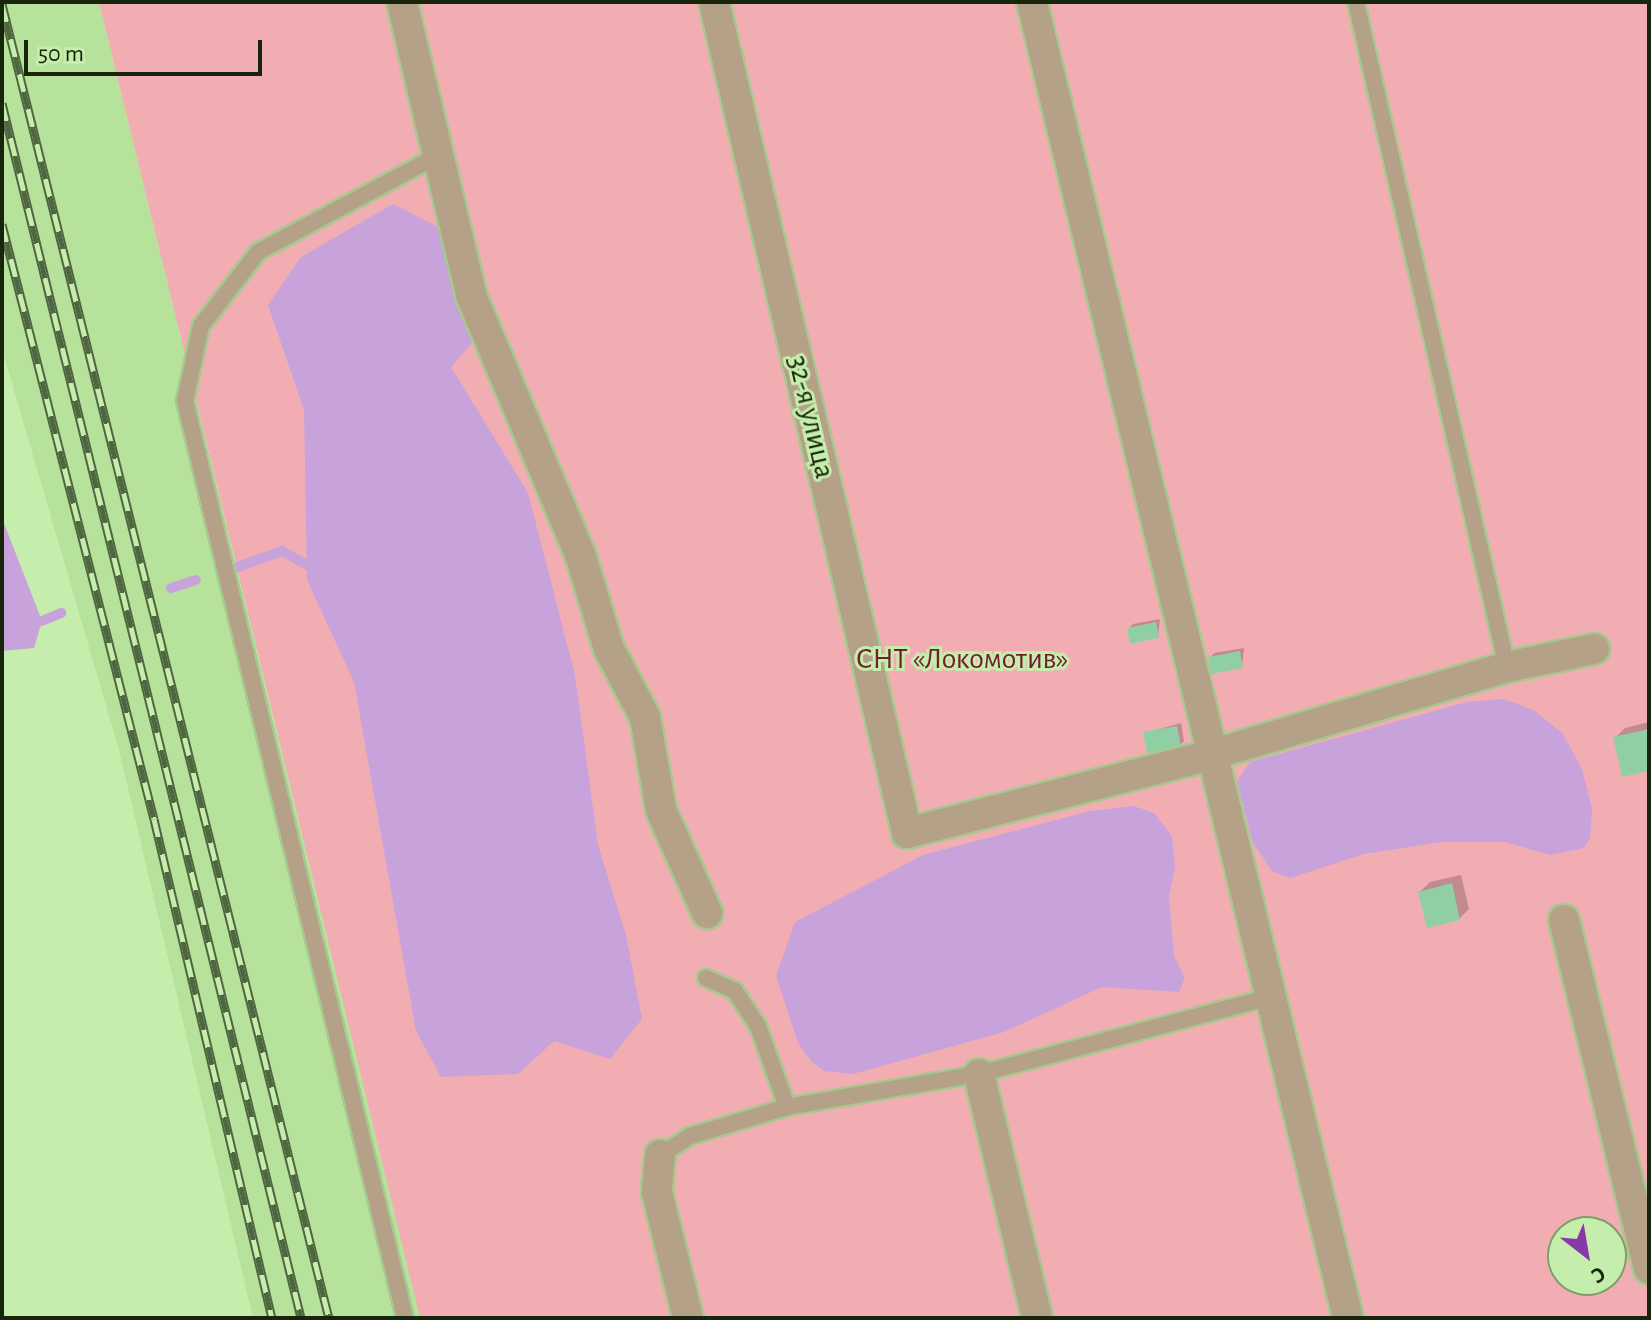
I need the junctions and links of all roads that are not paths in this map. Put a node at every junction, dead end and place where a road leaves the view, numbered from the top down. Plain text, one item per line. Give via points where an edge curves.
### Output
1 (402, 2) edge
2 (714, 2) edge
3 (1032, 2) edge
4 (1356, 2) edge
5 (437, 156) junction
6 (1594, 649) dead end
7 (1507, 667) junction
8 (1210, 755) junction
9 (707, 913) dead end
10 (1564, 920) dead end
11 (706, 978) dead end
12 (1270, 997) junction
13 (979, 1074) junction
14 (787, 1107) junction
15 (660, 1155) joint
16 (1649, 1269) edge
17 (405, 1318) edge
18 (688, 1318) edge
19 (1037, 1318) edge
20 (1348, 1318) edge

1 - 5 street
2 - 8 street, 32-я улица via 907,833
3 - 8 street
4 - 7 lane
5 - 9 street via 471,295 581,557 609,649 645,717 661,810
5 - 17 lane via 258,252 201,326 185,401
6 - 7 street
7 - 8 street
8 - 12 street
10 - 16 street
11 - 14 lane via 735,991 758,1026
12 - 13 lane
12 - 20 street
13 - 14 lane
13 - 19 street
14 - 15 lane via 690,1136
15 - 18 street via 657,1192

